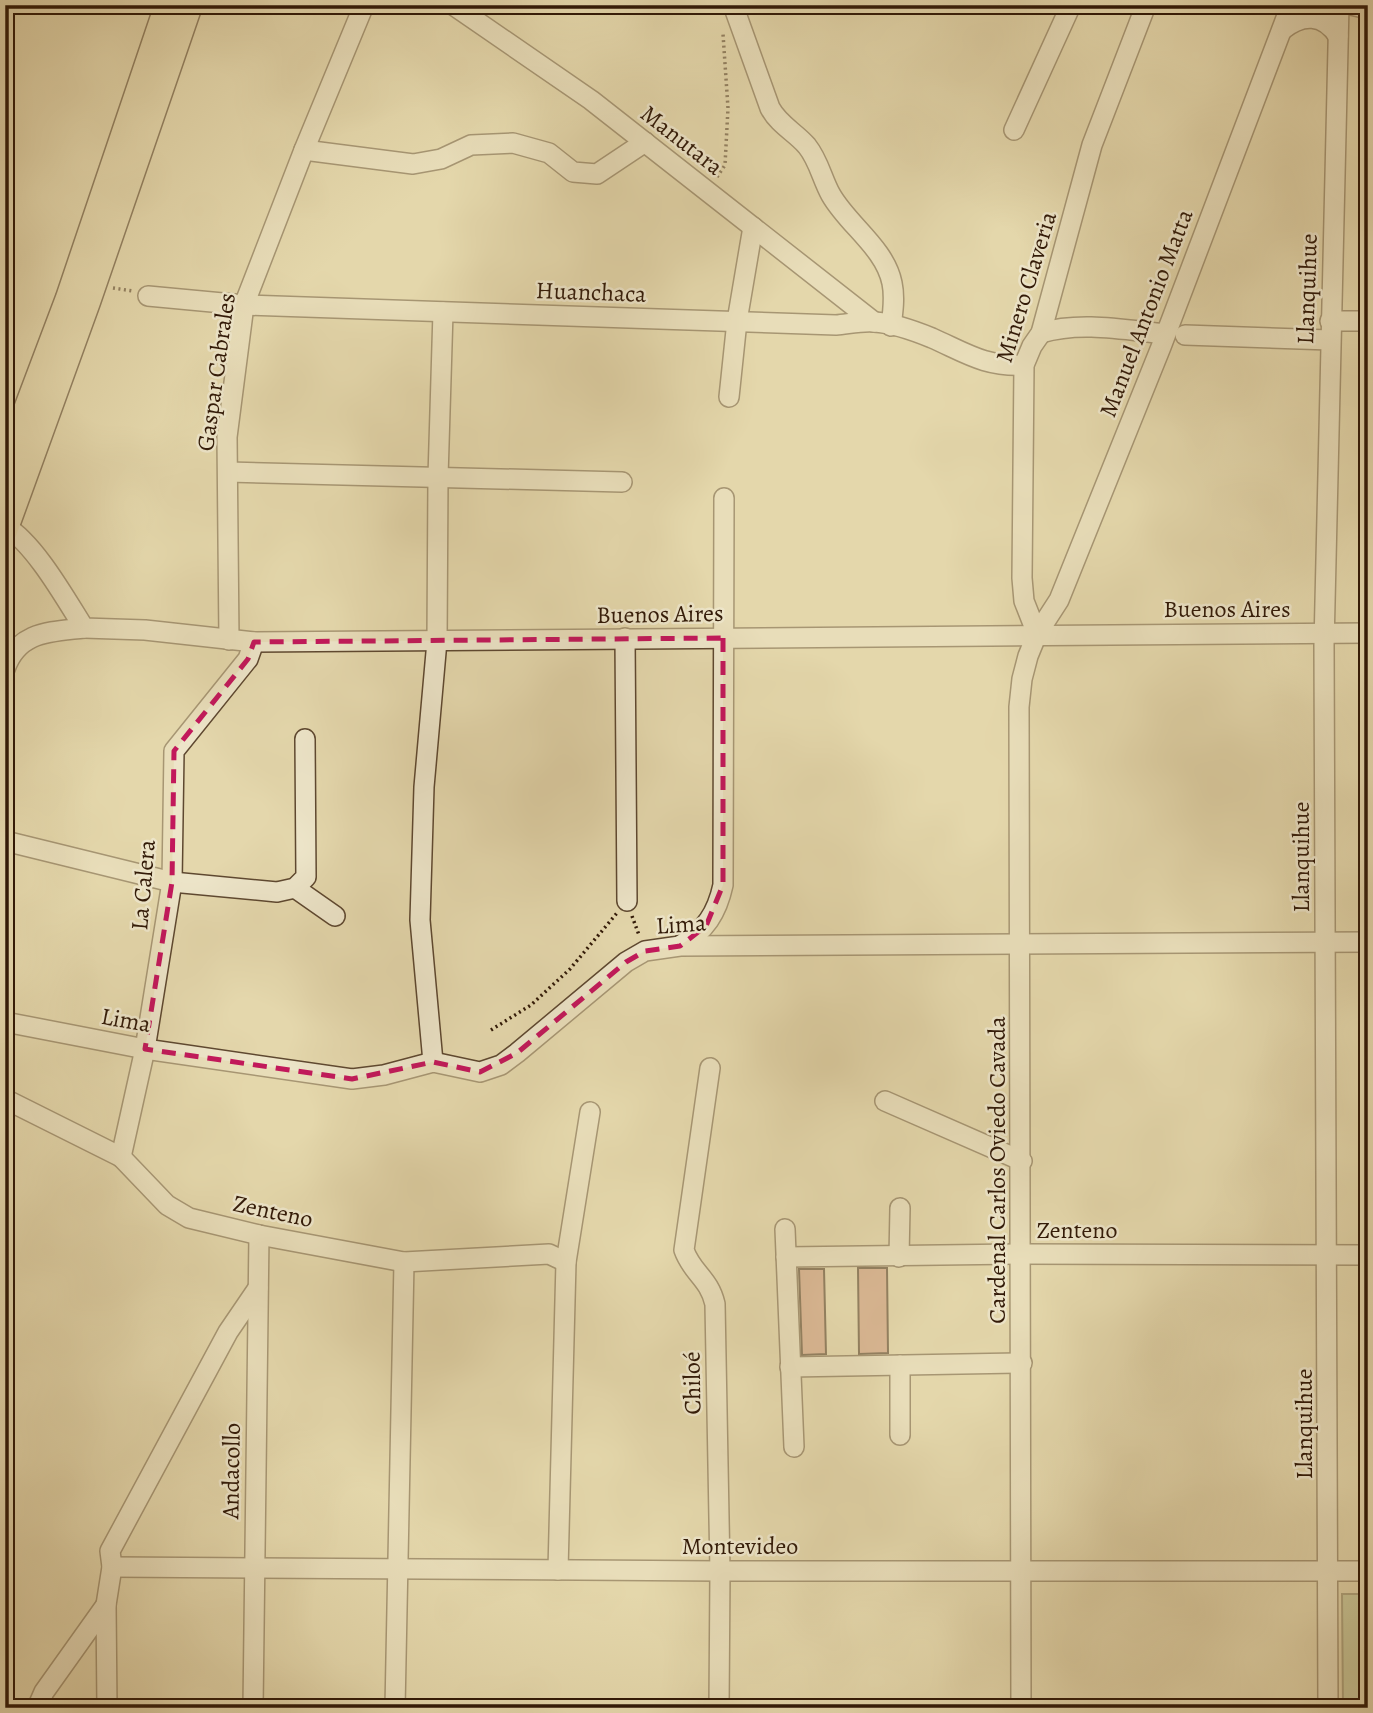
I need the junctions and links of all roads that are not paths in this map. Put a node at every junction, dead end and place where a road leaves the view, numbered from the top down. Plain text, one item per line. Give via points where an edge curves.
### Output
1 (167, 5) edge
2 (190, 5) edge
3 (364, 5) edge
4 (453, 5) edge
5 (733, 5) edge
6 (1071, 5) edge
7 (1146, 5) edge
8 (1292, 5) edge
9 (1339, 5) edge
10 (1351, 5) edge
11 (1368, 9) edge
12 (1282, 30) junction
13 (1338, 36) junction
14 (1014, 130) dead end
15 (645, 142) junction
16 (303, 150) junction
17 (753, 227) junction
18 (148, 296) road end
19 (244, 305) junction
20 (443, 312) junction
21 (737, 321) junction
22 (1368, 321) edge
23 (883, 324) junction
24 (1330, 330) junction
25 (1041, 333) junction
26 (1165, 334) junction
27 (1185, 335) dead end
28 (1024, 365) junction
29 (729, 397) dead end
30 (5, 465) edge
31 (228, 472) junction
32 (438, 477) junction
33 (622, 482) dead end
34 (724, 498) dead end
35 (6, 528) edge
36 (84, 628) junction
37 (1368, 632) edge
38 (1324, 633) junction
39 (1037, 634) junction
40 (625, 638) junction
41 (723, 638) junction
42 (229, 640) junction
43 (437, 641) junction
44 (254, 642) junction
45 (5, 669) edge
46 (305, 739) dead end
47 (5, 841) edge
48 (172, 881) junction
49 (295, 888) junction
50 (627, 901) road end
51 (335, 916) dead end
52 (1326, 942) junction
53 (1368, 942) edge
54 (1021, 944) junction
55 (680, 946) junction
56 (5, 1022) edge
57 (145, 1049) junction
58 (433, 1062) junction
59 (710, 1068) dead end
60 (5, 1099) edge
61 (885, 1101) dead end
62 (590, 1112) dead end
63 (121, 1157) junction
64 (1022, 1161) junction
65 (900, 1208) dead end
66 (785, 1229) dead end
67 (259, 1234) junction
68 (1022, 1254) junction
69 (1327, 1255) junction
70 (1368, 1255) edge
71 (786, 1257) junction
72 (900, 1257) junction
73 (404, 1262) junction
74 (566, 1262) junction
75 (258, 1288) junction
76 (1022, 1363) junction
77 (900, 1365) junction
78 (790, 1367) junction
79 (900, 1435) dead end
80 (794, 1447) dead end
81 (112, 1567) junction
82 (254, 1568) junction
83 (399, 1569) junction
84 (558, 1570) junction
85 (720, 1571) junction
86 (1022, 1571) junction
87 (1329, 1571) junction
88 (1368, 1571) edge
89 (106, 1605) junction
90 (37, 1708) edge
91 (107, 1708) edge
92 (253, 1708) edge
93 (395, 1708) edge
94 (719, 1708) edge
95 (1021, 1708) edge
96 (1328, 1708) edge

1 - 30 main road via 68,298
2 - 35 main road
3 - 16 street, Gaspar Cabrales
4 - 15 street, Manutara
5 - 23 street via 777,120 808,148 831,195 884,262 894,294
6 - 14 street
7 - 25 street, Minero Claveria via 1092,145
8 - 12 street, Manuel Antonio Matta
9 - 13 street, Llanquihue
10 - 11 street
12 - 13 street via 1311,17 1330,25
12 - 26 street, Manuel Antonio Matta
13 - 24 street, Llanquihue
15 - 16 street via 597,174 573,172 549,153 513,143 471,145 441,159 413,164
15 - 17 street, Manutara
16 - 19 street, Gaspar Cabrales
17 - 21 street
17 - 23 street, Manutara
18 - 19 street, Huanchaca
19 - 20 street, Huanchaca
19 - 31 street, Gaspar Cabrales via 227,438
20 - 21 street, Huanchaca
20 - 32 street
21 - 23 street, Huanchaca
21 - 29 street
22 - 24 street
23 - 28 street, Huanchaca via 931,338 987,363
24 - 27 street
24 - 38 street, Llanquihue
25 - 26 street via 1071,327
25 - 28 street, Minero Claveria
26 - 39 street, Manuel Antonio Matta via 1059,600
28 - 39 street, Minero Claveria via 1022,578 1024,601
31 - 32 street
31 - 42 street, Gaspar Cabrales
32 - 33 street
32 - 43 street
34 - 41 street
35 - 36 street via 17,533
36 - 42 street, Buenos Aires
36 - 45 street, Buenos Aires via 43,633 23,642
37 - 38 street, Buenos Aires
38 - 39 street, Buenos Aires
38 - 52 street, Llanquihue
39 - 41 street, Buenos Aires
39 - 54 street, Cardenal Carlos Oviedo Cavada via 1022,679 1019,707
40 - 41 street, Buenos Aires
40 - 43 street, Buenos Aires
40 - 50 street
41 - 55 street via 723,885 706,926
42 - 44 street, Buenos Aires
43 - 44 street, Buenos Aires
43 - 58 street via 424,787 420,920
44 - 48 street, La Calera via 248,659 174,751
46 - 49 street via 306,877
47 - 48 street
48 - 49 street via 277,892
48 - 57 street, La Calera
49 - 51 street
52 - 53 street, Lima
52 - 54 street, Lima
52 - 69 street, Llanquihue
54 - 55 street, Lima
54 - 64 street, Cardenal Carlos Oviedo Cavada
55 - 58 street, Lima via 645,951 625,962 501,1065 480,1072
56 - 57 street, Lima
57 - 58 street, Lima via 352,1079
57 - 63 street, La Calera
59 - 85 street, Chiloé via 684,1250 688,1262 711,1289 715,1304
60 - 63 street, Zenteno
61 - 64 street
62 - 74 street
63 - 67 street, Zenteno via 167,1205 189,1218
64 - 68 street, Cardenal Carlos Oviedo Cavada
65 - 72 street
66 - 71 street
67 - 73 street, Zenteno
67 - 75 street, Andacollo
68 - 69 street, Zenteno
68 - 72 street, Zenteno
68 - 76 street, Cardenal Carlos Oviedo Cavada
69 - 70 street, Zenteno
69 - 87 street, Llanquihue
71 - 72 street, Zenteno
71 - 78 street
73 - 74 street, Zenteno via 550,1254
73 - 83 street
74 - 84 street
75 - 81 street via 228,1332 112,1545
75 - 82 street, Andacollo
76 - 77 street
76 - 86 street, Cardenal Carlos Oviedo Cavada
77 - 78 street
77 - 79 street
78 - 80 street
81 - 82 street, Montevideo
81 - 89 street
82 - 83 street, Montevideo
82 - 92 street, Andacollo
83 - 84 street, Montevideo
83 - 93 street
84 - 85 street, Montevideo
85 - 86 street, Montevideo
85 - 94 street, Chiloé
86 - 87 street, Montevideo
86 - 95 street, Cardenal Carlos Oviedo Cavada
87 - 88 street, Montevideo
87 - 96 street, Llanquihue
89 - 90 street
89 - 91 street

